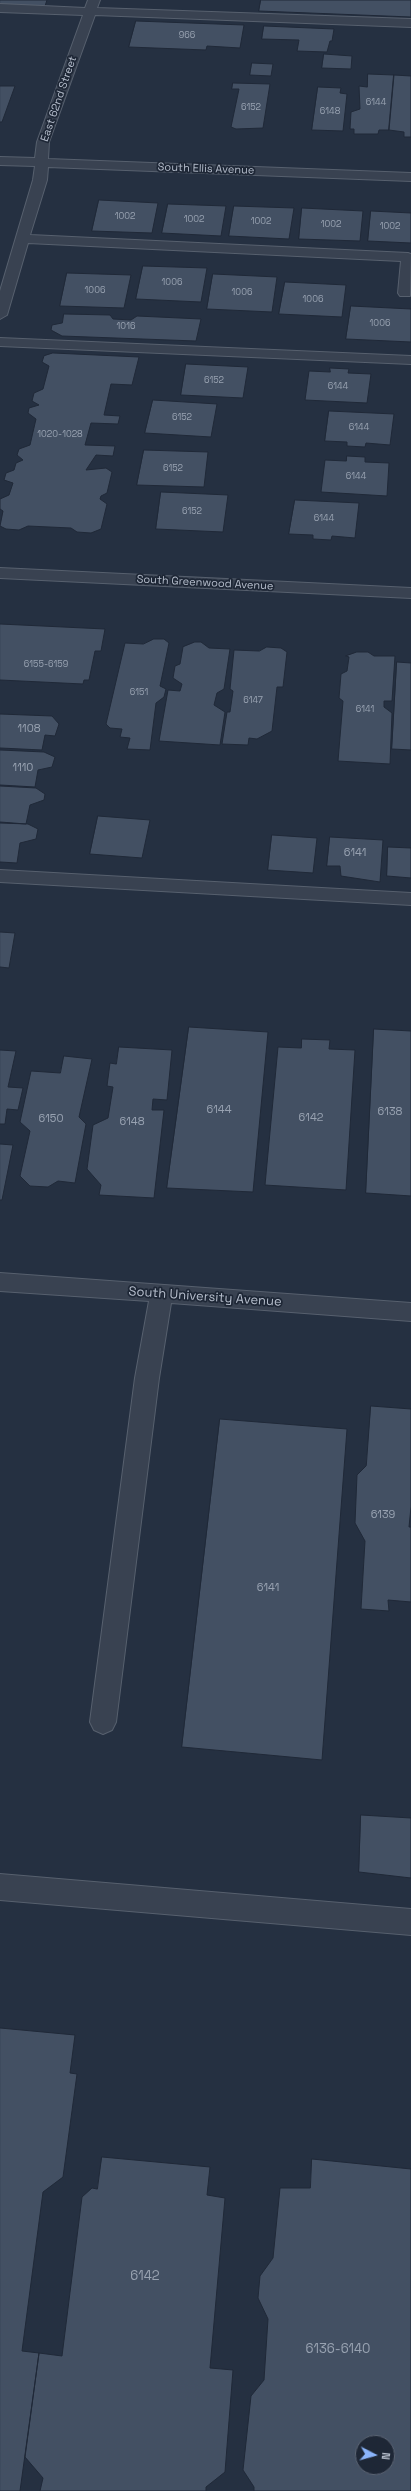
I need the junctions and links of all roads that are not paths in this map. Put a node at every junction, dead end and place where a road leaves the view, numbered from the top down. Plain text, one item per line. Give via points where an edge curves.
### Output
1 (92, 5) edge
2 (0, 8) edge
3 (411, 23) edge
4 (0, 161) edge
5 (40, 163) junction
6 (411, 177) edge
7 (23, 239) junction
8 (405, 293) dead end
9 (0, 315) edge
10 (0, 342) edge
11 (411, 360) edge
12 (0, 573) edge
13 (411, 593) edge
14 (0, 876) edge
15 (411, 899) edge
16 (0, 1282) edge
17 (161, 1294) junction
18 (411, 1312) edge
19 (103, 1722) dead end
20 (0, 1887) edge
21 (411, 1922) edge

1 - 2 street
1 - 3 street
1 - 5 street, East 62nd Street via 42,142
4 - 5 street, South Ellis Avenue
5 - 6 street, South Ellis Avenue
5 - 7 street, East 62nd Street via 40,180
7 - 8 street via 408,257
7 - 9 street, East 62nd Street
10 - 11 street
12 - 13 street, South Greenwood Avenue
14 - 15 street
16 - 17 street, South University Avenue
17 - 18 street, South University Avenue
17 - 19 street via 147,1378
20 - 21 street

